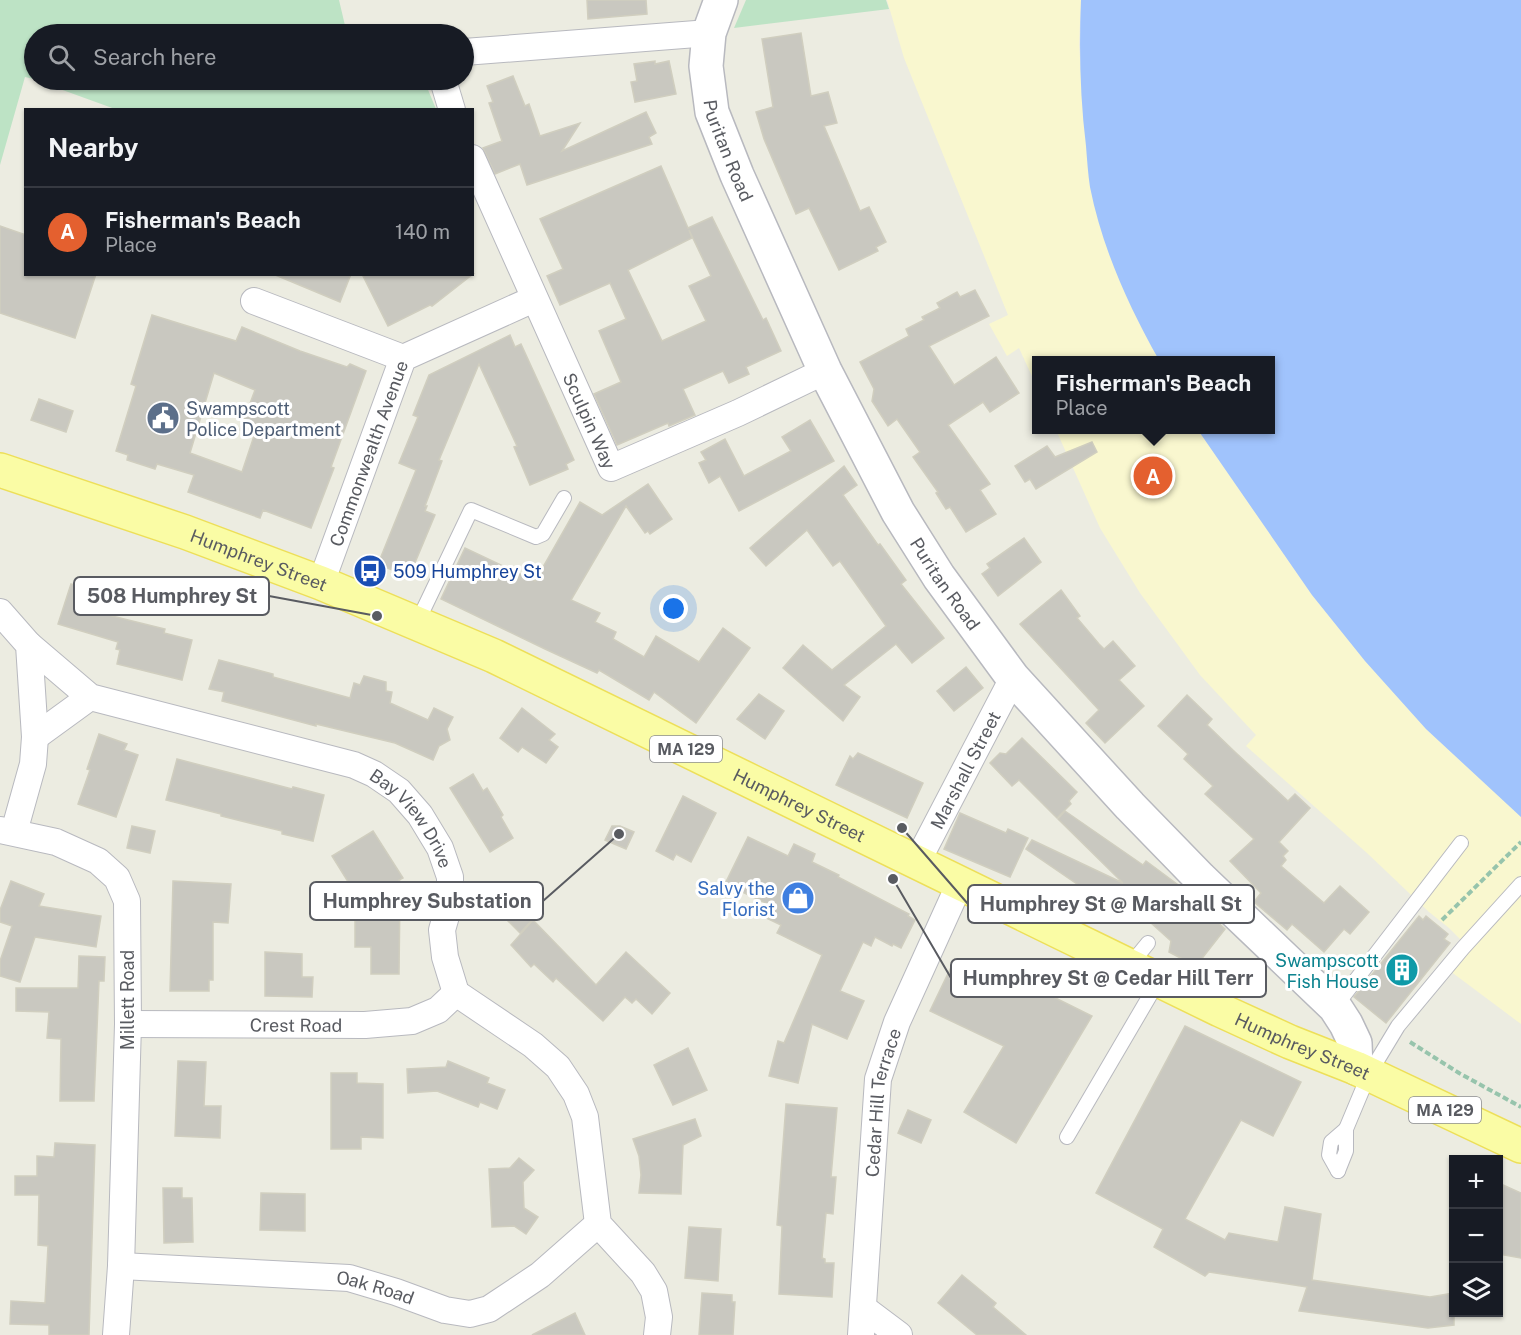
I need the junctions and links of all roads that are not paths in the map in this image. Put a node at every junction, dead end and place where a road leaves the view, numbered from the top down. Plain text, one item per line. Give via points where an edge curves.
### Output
1 (722, 0) edge
2 (709, 33) junction
3 (474, 51) edge
4 (446, 90) edge
5 (451, 108) edge
6 (474, 163) edge
7 (534, 299) junction
8 (254, 301) dead end
9 (403, 358) junction
10 (825, 371) junction
11 (0, 470) edge
12 (564, 498) dead end
13 (321, 583) junction
14 (0, 612) edge
15 (417, 623) junction
16 (29, 645) junction
17 (1013, 678) junction
18 (90, 697) junction
19 (35, 737) junction
20 (7, 831) edge
21 (1461, 843) dead end
22 (917, 862) junction
23 (960, 883) junction
24 (1521, 884) edge
25 (1146, 963) junction
26 (456, 993) junction
27 (1335, 1007) junction
28 (128, 1024) junction
29 (1363, 1071) junction
30 (1346, 1129) dead end
31 (1067, 1137) dead end
32 (1521, 1146) edge
33 (598, 1224) junction
34 (121, 1266) junction
35 (863, 1308) junction
36 (116, 1335) edge
37 (657, 1335) edge
38 (861, 1335) edge
39 (899, 1335) edge

1 - 2 street, Puritan Road
2 - 3 street
2 - 10 street, Puritan Road via 706,66 712,112 736,175
4 - 5 street
6 - 7 street, Sculpin Way
7 - 9 street, Commonwealth Avenue
7 - 10 street, Sculpin Way via 611,468
8 - 9 street
9 - 13 street, Commonwealth Avenue
10 - 17 street, Puritan Road via 898,512 939,577
11 - 13 main road, Humphrey Street / MA 129
12 - 15 lane via 543,534 536,537 471,510
13 - 15 main road, Humphrey Street / MA 129
14 - 16 street
15 - 22 main road, Humphrey Street / MA 129 via 494,656
16 - 18 street, Bay View Drive
16 - 19 street, Millett Road
17 - 22 street, Marshall Street
17 - 27 street, Puritan Road via 1130,806 1195,885 1258,946
18 - 19 street
18 - 26 street, Bay View Drive via 354,765 399,790 440,848 450,877 450,902 442,930
19 - 20 street, Millett Road via 33,764
20 - 28 street, Millett Road via 56,842 98,861 117,878 127,901
21 - 27 lane
22 - 23 main road, Humphrey Street / MA 129
23 - 25 main road, Humphrey Street / MA 129
23 - 35 street, Cedar Hill Terrace via 897,1022 878,1079
24 - 29 lane
25 - 29 main road, Humphrey Street / MA 129 via 1226,998 1290,1042
25 - 31 lane
26 - 28 street, Crest Road via 438,1010 412,1021 365,1025
26 - 33 street via 533,1045 558,1067 576,1094 585,1118
27 - 29 street, Puritan Road via 1355,1043
28 - 34 street, Millett Road
29 - 30 lane
29 - 32 main road, Humphrey Street / MA 129
33 - 34 street, Oak Road via 540,1275 489,1309 470,1314 445,1310 349,1278
33 - 37 street via 643,1273 654,1291 659,1317
34 - 36 street, Millett Road
35 - 38 street, Cedar Hill Terrace
35 - 39 street

